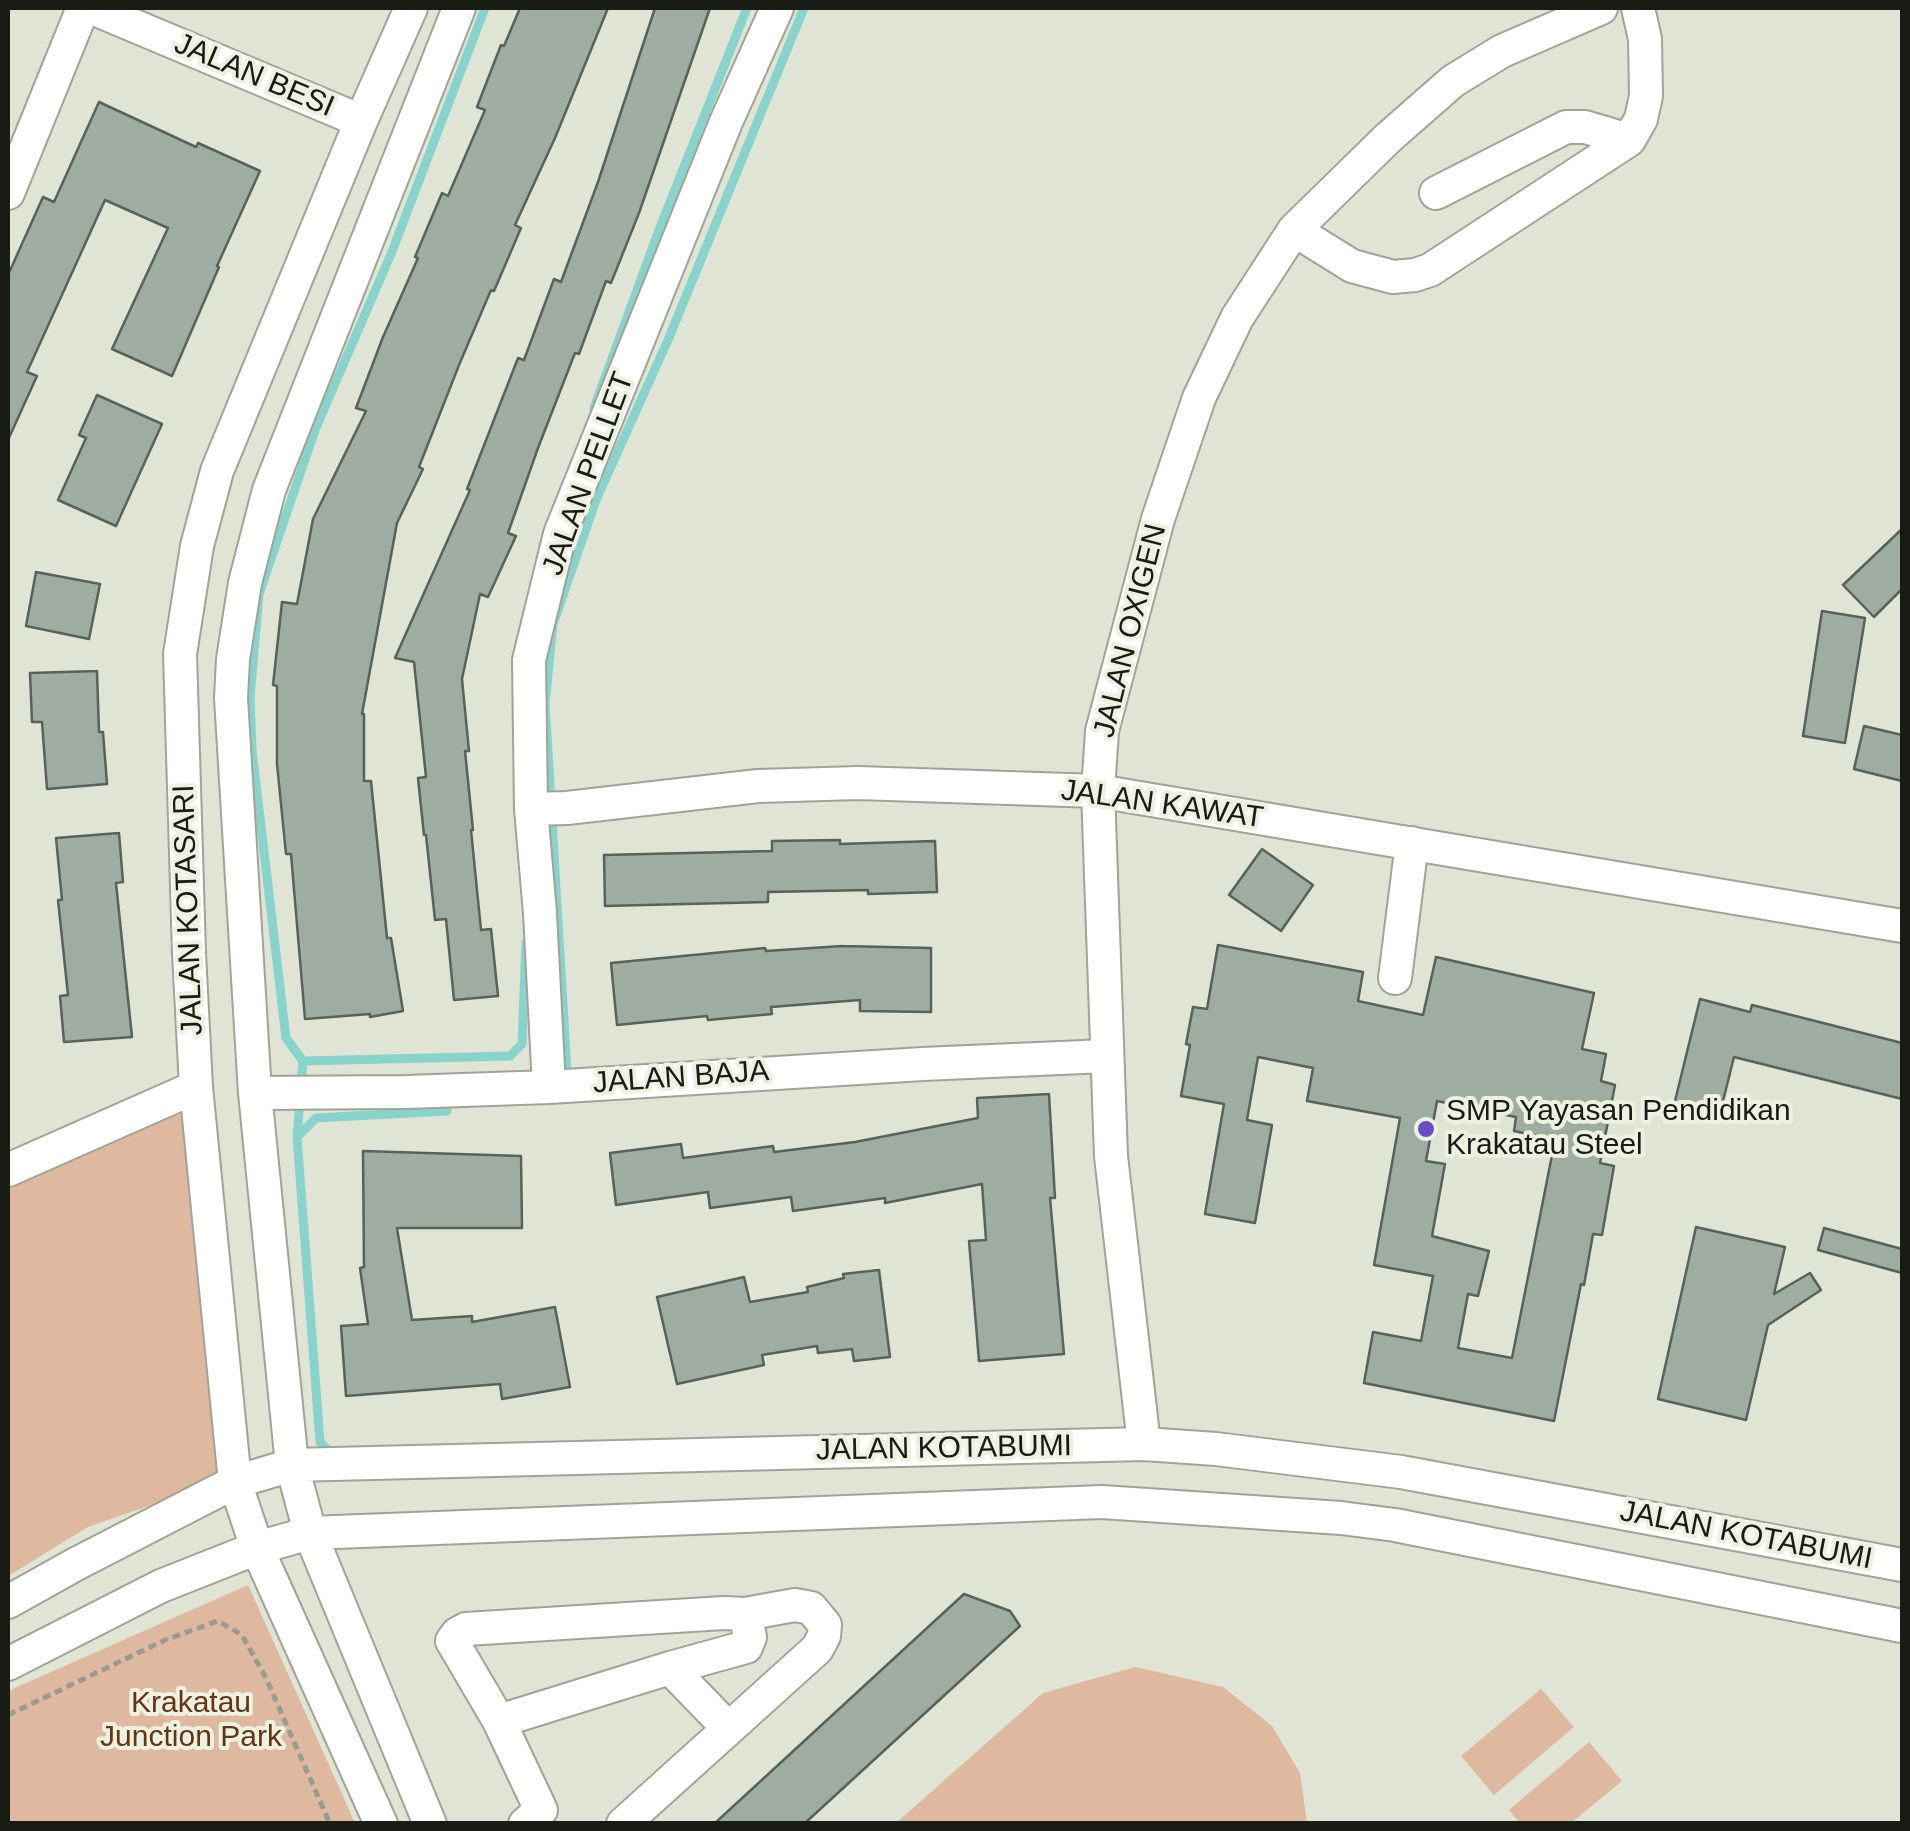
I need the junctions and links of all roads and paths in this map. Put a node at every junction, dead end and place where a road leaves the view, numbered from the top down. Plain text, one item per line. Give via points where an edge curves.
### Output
1 (83, 8) edge
2 (92, 8) edge
3 (411, 8) edge
4 (459, 8) edge
5 (777, 8) edge
6 (1601, 8) edge
7 (1638, 8) edge
8 (361, 121) junction
9 (1629, 140) junction
10 (8, 193) edge
11 (1436, 193) dead end
12 (1294, 230) junction
13 (180, 654) junction
14 (233, 660) junction
15 (1098, 791) junction
16 (545, 808) junction
17 (1412, 843) junction
18 (1902, 926) edge
19 (1395, 978) dead end
20 (1106, 1056) junction
21 (196, 1087) junction
22 (548, 1087) junction
23 (260, 1093) junction
24 (8, 1170) edge
25 (1144, 1444) junction
26 (292, 1465) junction
27 (1401, 1472) junction
28 (235, 1482) junction
29 (1395, 1526) junction
30 (310, 1533) junction
31 (257, 1548) junction
32 (1902, 1565) edge
33 (8, 1602) edge
34 (745, 1614) junction
35 (1902, 1626) edge
36 (8, 1664) edge
37 (670, 1668) junction
38 (8, 1715) edge
39 (499, 1722) junction
40 (728, 1728) junction
41 (538, 1819) edge
42 (330, 1824) edge
43 (382, 1824) edge
44 (430, 1824) edge
45 (623, 1824) edge

1 - 10 street
2 - 8 street, JALAN BESI
3 - 8 street, JALAN KOTASARI
4 - 14 street, JALAN KOTASARI via 269,490
5 - 16 street, JALAN PELLET via 560,534 529,660
6 - 12 street, JALAN OXIGEN via 1453,80
7 - 9 street via 1646,96
8 - 13 street, JALAN KOTASARI via 217,471
9 - 11 street via 1566,128
9 - 12 street via 1415,275 1393,277 1352,266
12 - 15 street, JALAN OXIGEN via 1237,318 1200,398 1158,520 1102,730
13 - 14 street
13 - 21 street, JALAN KOTASARI
14 - 23 street, JALAN KOTASARI
15 - 16 street, JALAN KAWAT via 758,786
15 - 17 street, JALAN KAWAT
15 - 20 street, JALAN OXIGEN
16 - 22 street, JALAN PELLET via 540,912
17 - 18 street, JALAN KAWAT
17 - 19 street
20 - 22 street, JALAN BAJA
20 - 25 street, JALAN OXIGEN
21 - 24 street
21 - 28 street, JALAN KOTASARI
22 - 23 street, JALAN BAJA
23 - 26 street, JALAN KOTASARI
25 - 26 street, JALAN KOTABUMI
25 - 27 street, JALAN KOTABUMI
26 - 28 street, JALAN KOTABUMI
26 - 30 street, JALAN KOTASARI
27 - 29 street
27 - 32 street, JALAN KOTABUMI
28 - 31 street, JALAN KOTASARI
28 - 33 street, JALAN KOTABUMI
29 - 30 street, JALAN KOTABUMI via 1102,1502
29 - 35 street, JALAN KOTABUMI
30 - 31 street, JALAN KOTABUMI
30 - 44 street, JALAN KOTASARI
31 - 36 street, JALAN KOTABUMI via 161,1586
31 - 43 street, JALAN KOTASARI
34 - 37 street via 746,1647
34 - 39 street via 466,1629 452,1642
34 - 40 street via 811,1608 825,1625 824,1636 818,1649
37 - 39 street
37 - 40 street
38 - 42 path via 165,1640 218,1622 242,1635 266,1678
39 - 41 street
40 - 45 street

